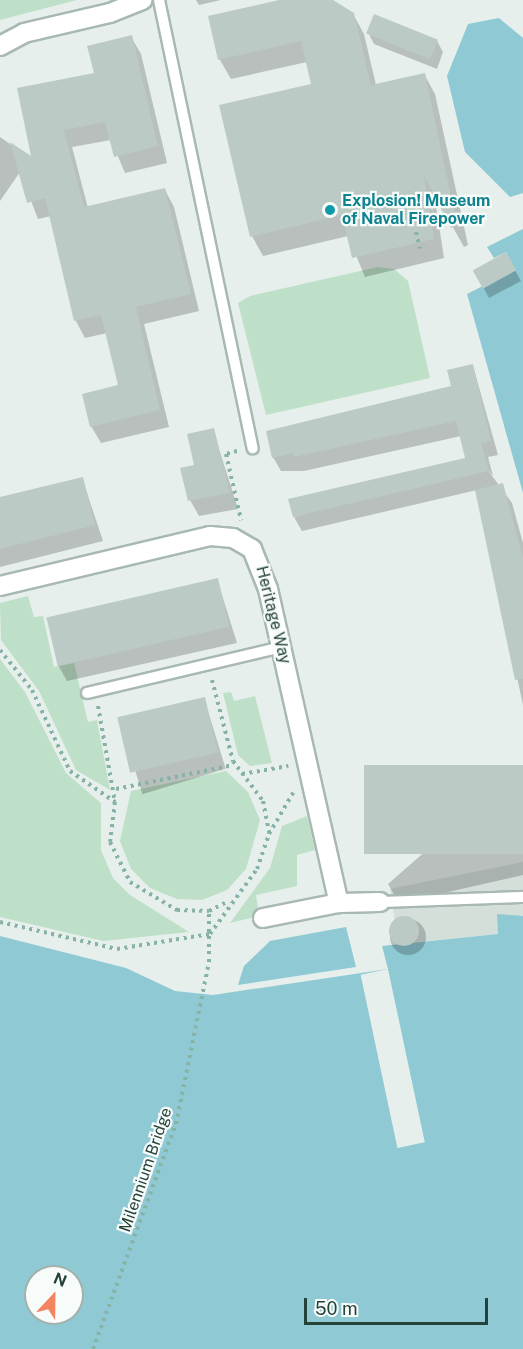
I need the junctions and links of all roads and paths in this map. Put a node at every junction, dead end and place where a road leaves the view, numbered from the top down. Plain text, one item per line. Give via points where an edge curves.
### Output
1 (142, 0) edge
2 (159, 0) edge
3 (0, 45) edge
4 (416, 232) dead end
5 (420, 249) dead end
6 (253, 448) joint
7 (246, 544) junction
8 (0, 586) edge
9 (282, 647) junction
10 (0, 650) edge
11 (208, 665) junction
12 (91, 692) joint
13 (310, 763) junction
14 (234, 765) junction
15 (241, 774) junction
16 (116, 789) junction
17 (115, 802) junction
18 (269, 834) junction
19 (523, 897) edge
20 (230, 901) junction
21 (380, 902) joint
22 (339, 903) junction
23 (209, 911) junction
24 (263, 918) dead end
25 (0, 922) edge
26 (210, 933) junction
27 (93, 1349) edge

1 - 3 street via 110,13 24,33
2 - 6 lane
4 - 5 path
6 - 7 path via 226,454
7 - 8 street via 226,536 200,537
7 - 9 street, Heritage Way via 262,566
9 - 11 lane
9 - 13 street, Heritage Way
10 - 17 path via 32,690 70,771
11 - 12 lane
11 - 14 path
12 - 16 path
13 - 15 path
13 - 18 path
13 - 22 street, Heritage Way
14 - 15 path
14 - 16 path
15 - 18 path via 263,801
16 - 17 path
17 - 23 path via 108,831 130,882 166,906
18 - 20 path via 257,869
19 - 21 lane
20 - 23 path
20 - 26 path
21 - 22 street
22 - 24 street
23 - 26 path
25 - 26 path via 117,949
26 - 27 path, Milennium Bridge via 176,1124

